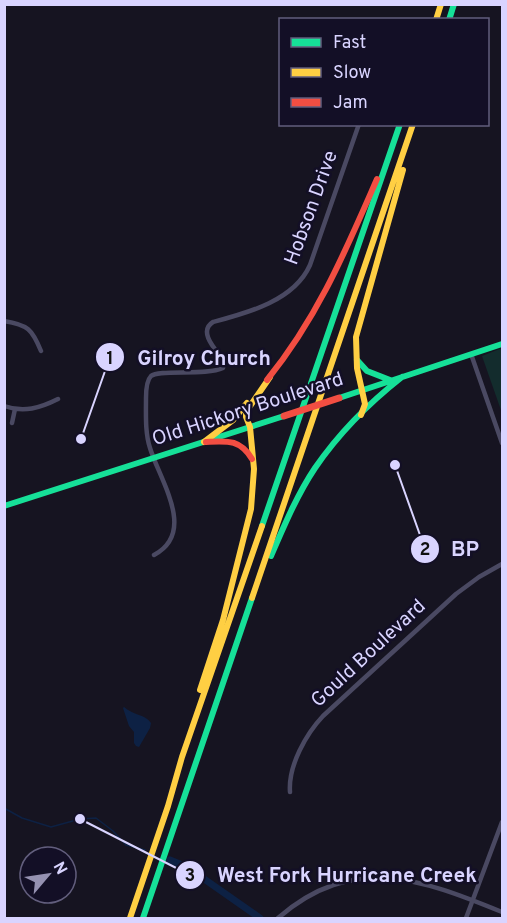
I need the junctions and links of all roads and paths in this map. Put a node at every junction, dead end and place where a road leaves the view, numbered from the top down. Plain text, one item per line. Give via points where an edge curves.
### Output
1 (358, 126) edge
2 (399, 126) edge
3 (414, 126) edge
4 (414, 126) edge
5 (397, 135) junction
6 (4, 321) edge
7 (502, 344) edge
8 (41, 351) dead end
9 (355, 353) junction
10 (471, 354) junction
11 (270, 377) junction
12 (402, 377) junction
13 (390, 380) junction
14 (362, 390) junction
15 (58, 399) dead end
16 (4, 406) edge
17 (15, 409) junction
18 (361, 415) junction
19 (12, 423) dead end
20 (250, 427) junction
21 (204, 442) junction
22 (502, 443) edge
23 (154, 458) junction
24 (254, 464) junction
25 (4, 506) edge
26 (154, 555) dead end
27 (502, 564) edge
28 (248, 609) junction
29 (182, 757) junction
30 (290, 792) dead end
31 (502, 822) edge
32 (473, 900) junction
33 (502, 912) edge
34 (130, 918) edge
35 (143, 918) edge
36 (278, 918) edge
37 (466, 918) edge

1 - 23 street, Hobson Drive via 310,265 301,280 260,307 209,324 207,336 224,362 222,369 150,377 146,421
2 - 5 main road
3 - 9 main road via 359,321
4 - 28 main road
5 - 11 main road via 321,303
5 - 29 main road
6 - 8 street via 27,327
7 - 10 main road, Old Hickory Boulevard
9 - 13 main road via 367,372
9 - 14 main road
10 - 12 main road, Old Hickory Boulevard
10 - 22 street
11 - 20 main road via 247,410
11 - 21 main road via 233,420
12 - 13 main road, Old Hickory Boulevard
12 - 18 main road
13 - 14 main road, Old Hickory Boulevard
14 - 18 main road via 365,404
14 - 20 main road, Old Hickory Boulevard, bridge
15 - 17 street via 38,408
16 - 17 street
17 - 19 street
18 - 28 main road via 316,467 302,490
20 - 21 main road, Old Hickory Boulevard
20 - 24 main road
21 - 23 main road, Old Hickory Boulevard
21 - 24 main road via 239,444
23 - 25 main road, Old Hickory Boulevard
23 - 26 street via 175,523 171,539
24 - 29 main road via 248,526
27 - 30 street, Gould Boulevard via 456,594 319,721 306,737 295,763
28 - 35 main road
29 - 34 main road
31 - 32 street
32 - 33 street
32 - 36 street via 421,882 376,878 316,892
32 - 37 street

